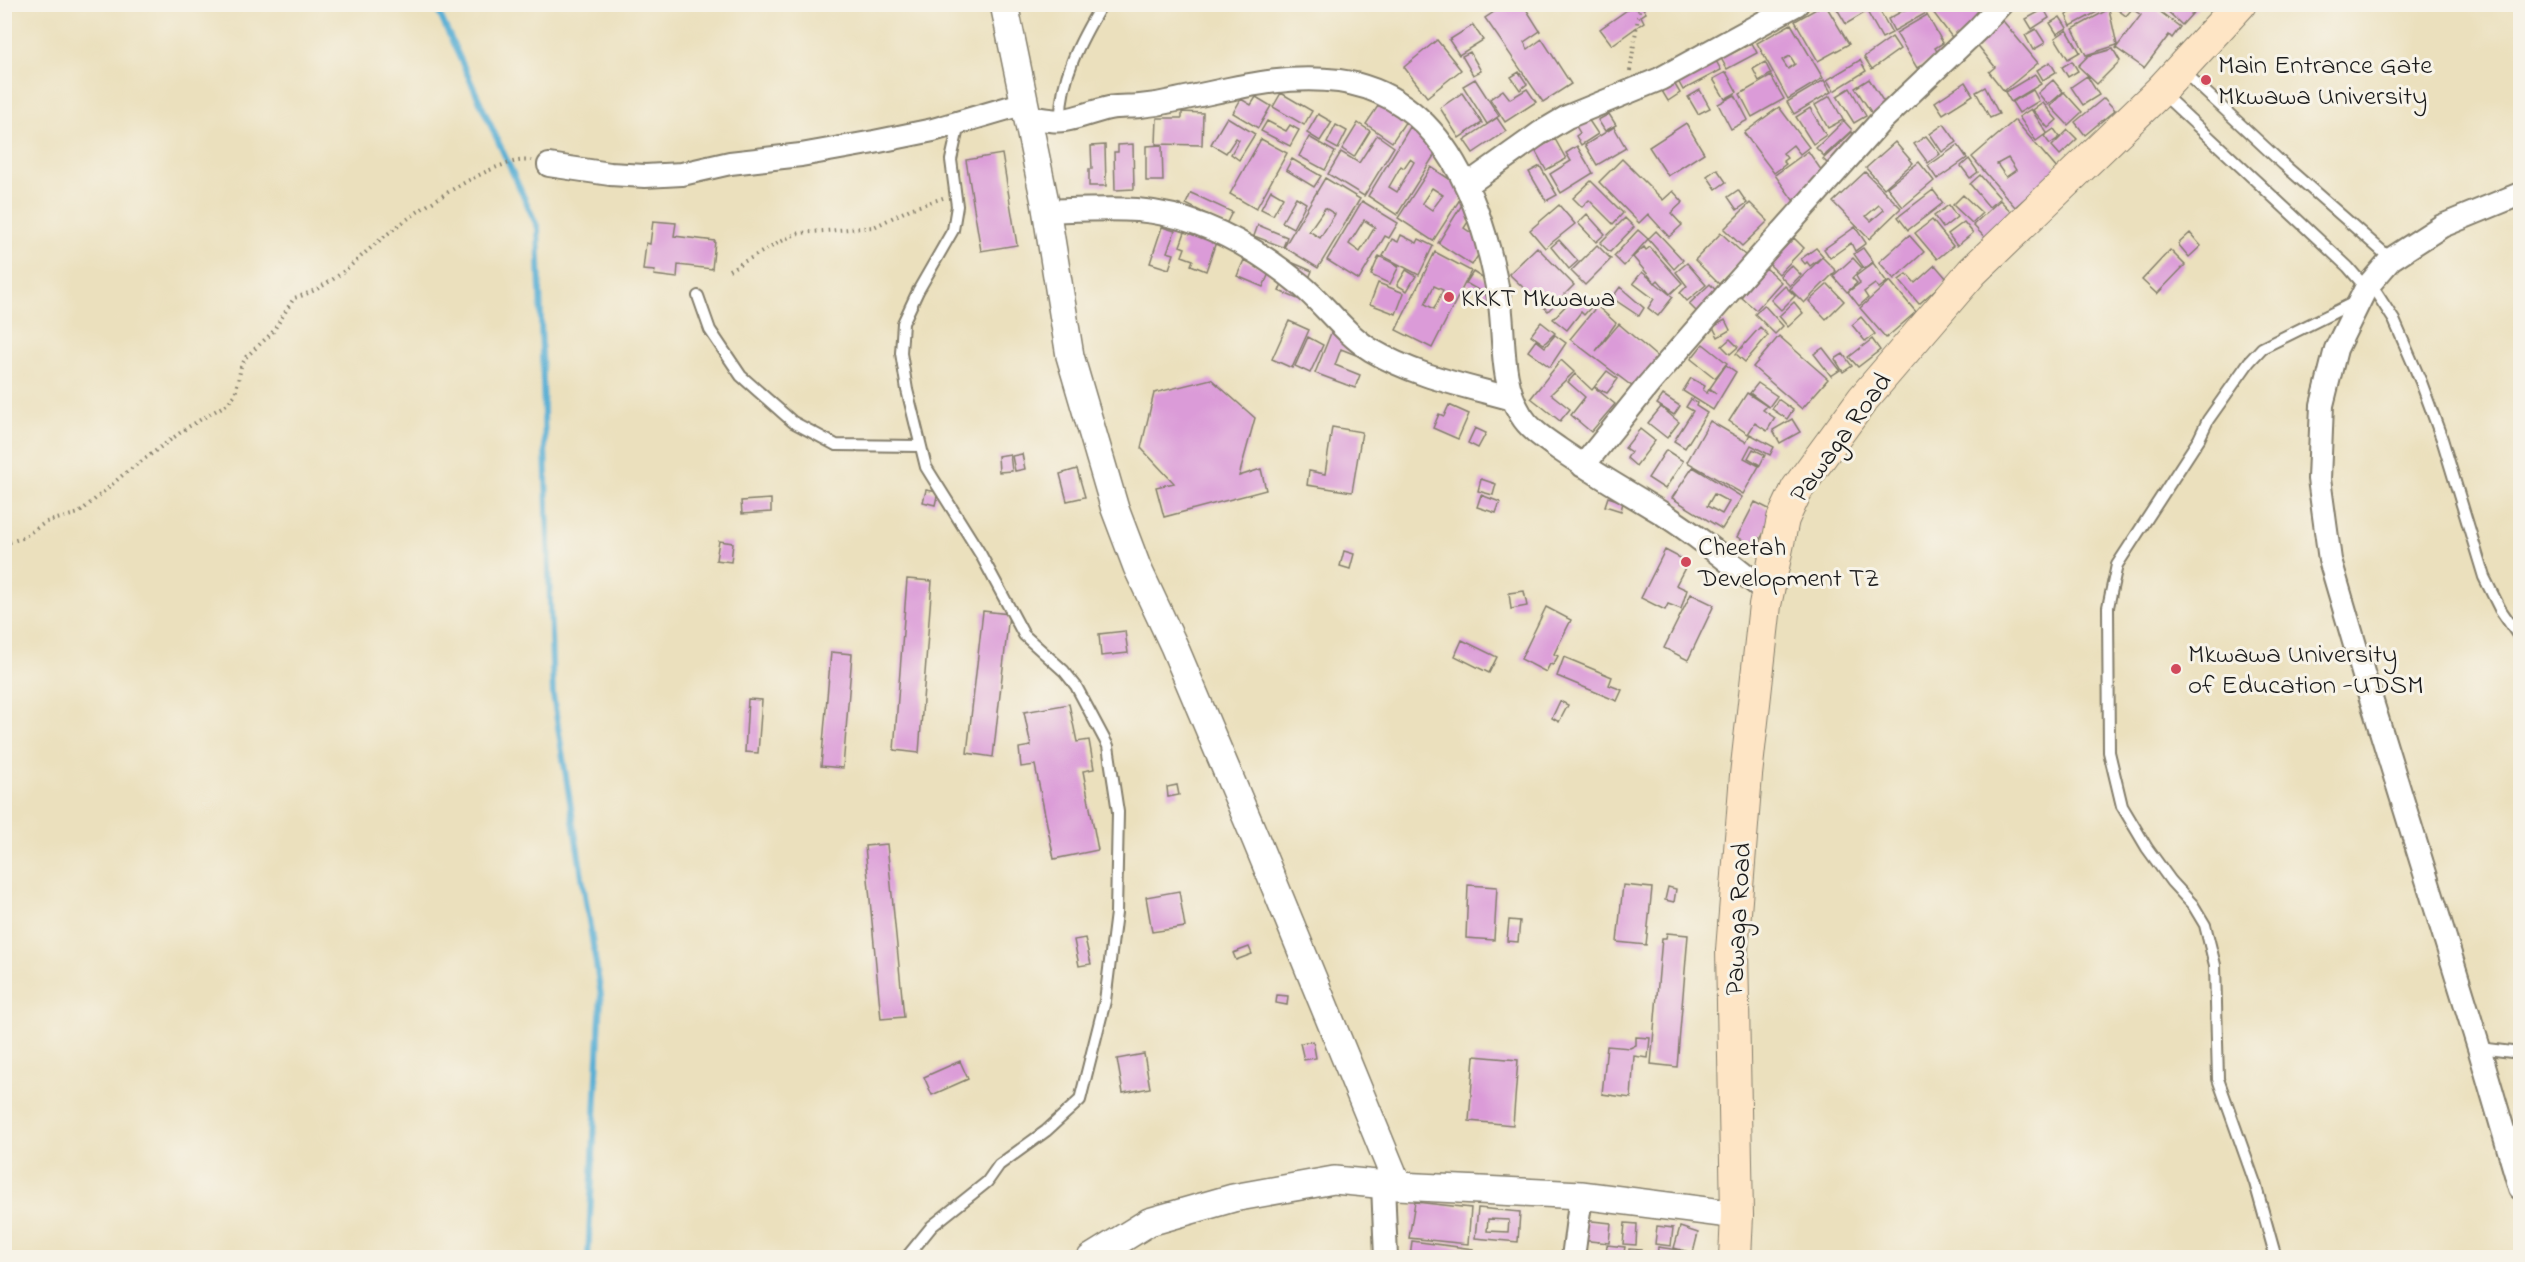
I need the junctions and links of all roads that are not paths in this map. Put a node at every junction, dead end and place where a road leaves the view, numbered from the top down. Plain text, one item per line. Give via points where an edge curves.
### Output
1 (1004, 4) edge
2 (1102, 4) edge
3 (1797, 4) edge
4 (2001, 4) edge
5 (2240, 4) edge
6 (2170, 79) junction
7 (1026, 110) junction
8 (960, 120) junction
9 (1061, 121) junction
10 (549, 165) road end
11 (1467, 185) junction
12 (2520, 194) edge
13 (1046, 211) junction
14 (2391, 259) junction
15 (2366, 290) junction
16 (698, 296) dead end
17 (1513, 399) junction
18 (920, 446) junction
19 (1583, 466) junction
20 (1768, 593) junction
21 (2520, 638) edge
22 (2479, 1048) junction
23 (2520, 1053) edge
24 (1390, 1185) junction
25 (2520, 1188) edge
26 (1581, 1196) junction
27 (1737, 1215) junction
28 (906, 1257) edge
29 (1091, 1257) edge
30 (1386, 1257) edge
31 (1573, 1257) edge
32 (1736, 1257) edge
33 (2276, 1257) edge

1 - 7 street
2 - 9 lane via 1066,80
3 - 11 street via 1660,79 1567,117
4 - 19 street via 1881,121 1695,330
5 - 6 main road, Pawaga Road
6 - 14 lane via 2248,133
6 - 15 lane
6 - 20 main road, Pawaga Road via 1972,272 1863,399 1797,489 1783,519
7 - 8 street
7 - 9 street
7 - 13 street
8 - 10 street via 874,142 682,174 610,174
8 - 18 lane via 951,159 957,218 903,323 901,353
9 - 11 street via 1254,82 1341,82 1377,92 1411,111 1448,151
11 - 17 street via 1492,265
12 - 14 street via 2442,226
13 - 17 street via 1139,210 1180,218 1228,236 1266,258 1304,287 1368,348 1404,369
13 - 24 street via 1070,356 1115,509 1256,840
14 - 15 street
15 - 21 lane via 2394,320 2442,439 2484,577
15 - 22 street via 2336,349 2322,405 2319,479 2330,560
15 - 33 lane via 2320,321 2262,348 2249,362 2117,565 2108,607 2109,752 2113,777 2122,806 2147,848 2205,925 2215,965 2218,1079
16 - 18 lane via 710,330 741,376 793,422 837,445
17 - 19 street via 1534,431
18 - 28 lane via 926,467 981,555 1024,635 1076,686 1108,746 1118,812 1116,913 1105,1001 1080,1100 999,1165 987,1182 932,1226
19 - 20 street via 1661,513
20 - 27 main road, Pawaga Road via 1746,776 1732,950
22 - 23 lane
22 - 25 street
24 - 26 street
24 - 29 street via 1334,1179 1233,1197 1149,1222
24 - 30 street
26 - 27 street
26 - 31 street
27 - 32 main road, Pawaga Road

